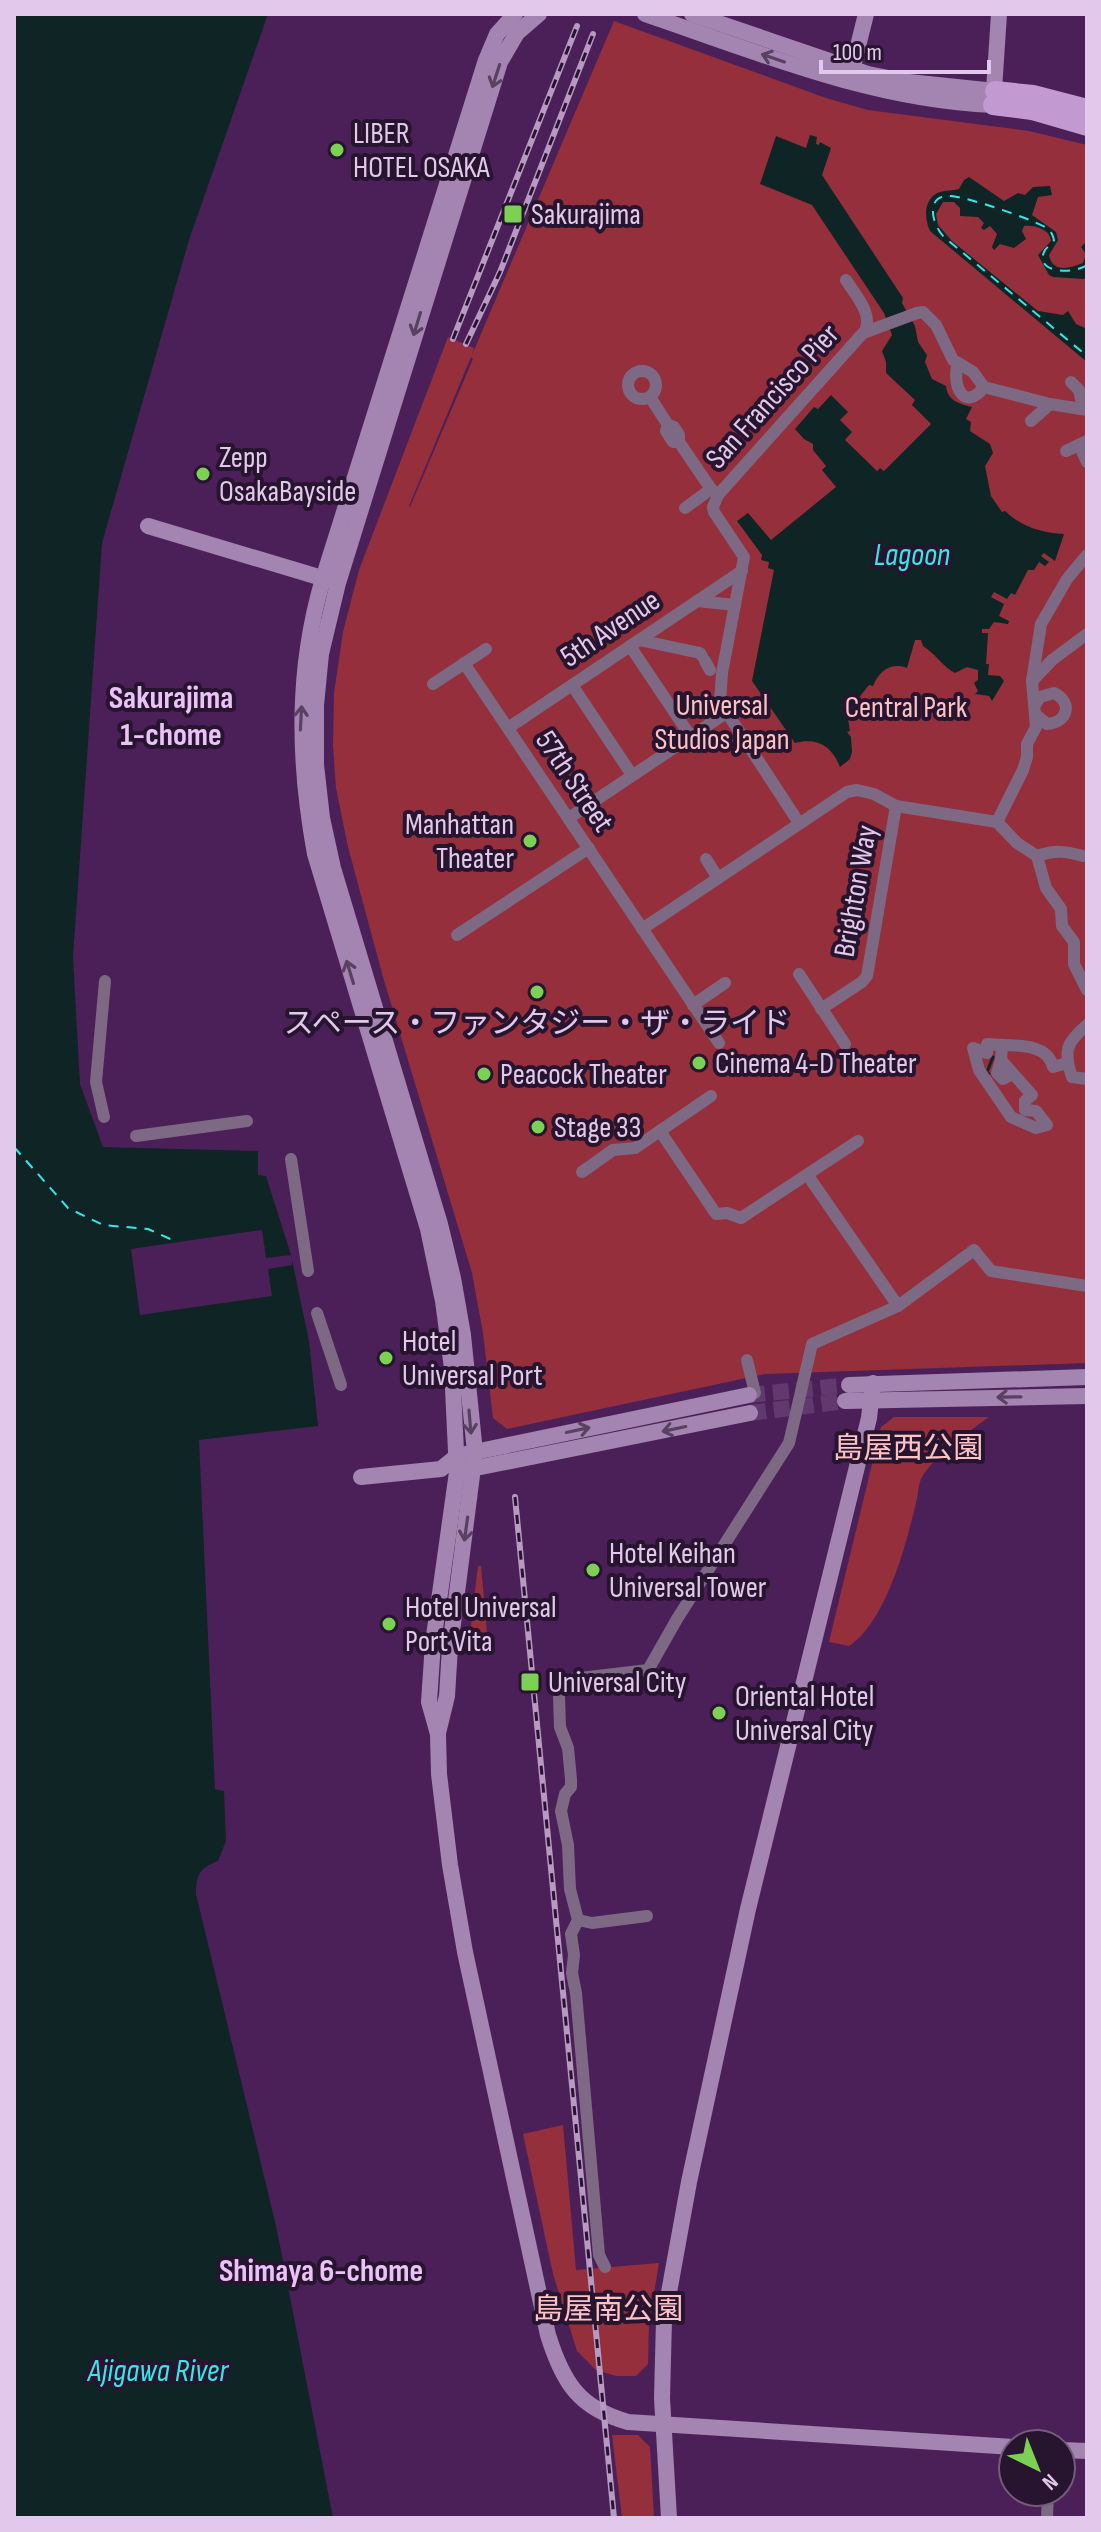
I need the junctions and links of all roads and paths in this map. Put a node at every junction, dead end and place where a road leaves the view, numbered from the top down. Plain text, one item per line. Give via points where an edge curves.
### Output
1 (515, 14) edge
2 (539, 14) edge
3 (645, 14) edge
4 (692, 14) edge
5 (866, 14) edge
6 (999, 14) edge
7 (850, 76) junction
8 (994, 98) junction
9 (1087, 109) edge
10 (1087, 126) edge
11 (846, 280) dead end
12 (865, 332) junction
13 (958, 363) junction
14 (1071, 382) dead end
15 (984, 387) junction
16 (650, 397) dead end
17 (1050, 404) junction
18 (1085, 409) edge
19 (1031, 421) dead end
20 (1083, 443) edge
21 (1066, 451) dead end
22 (1087, 462) edge
23 (714, 492) junction
24 (680, 511) dead end
25 (148, 526) dead end
26 (1087, 555) edge
27 (742, 571) junction
28 (330, 581) junction
29 (697, 601) junction
30 (735, 605) junction
31 (1087, 634) edge
32 (634, 643) junction
33 (486, 649) dead end
34 (706, 662) dead end
35 (464, 663) junction
36 (1032, 681) junction
37 (433, 684) dead end
38 (572, 685) junction
39 (726, 713) junction
40 (508, 728) junction
41 (691, 737) junction
42 (632, 775) junction
43 (896, 806) junction
44 (569, 818) junction
45 (997, 822) junction
46 (799, 823) junction
47 (589, 848) junction
48 (1037, 856) junction
49 (1083, 856) dead end
50 (706, 859) dead end
51 (718, 878) junction
52 (642, 929) junction
53 (457, 935) dead end
54 (799, 974) dead end
55 (105, 981) dead end
56 (725, 983) dead end
57 (1087, 990) edge
58 (693, 1005) junction
59 (821, 1009) junction
60 (1087, 1025) edge
61 (719, 1043) dead end
62 (845, 1044) dead end
63 (1002, 1046) junction
64 (1067, 1063) junction
65 (1087, 1079) edge
66 (711, 1096) dead end
67 (104, 1117) dead end
68 (247, 1121) dead end
69 (660, 1131) junction
70 (136, 1136) dead end
71 (858, 1141) dead end
72 (291, 1159) dead end
73 (582, 1172) dead end
74 (811, 1180) dead end
75 (308, 1271) dead end
76 (1087, 1286) edge
77 (898, 1306) junction
78 (317, 1313) dead end
79 (747, 1360) dead end
80 (1087, 1377) edge
81 (341, 1385) dead end
82 (872, 1392) junction
83 (847, 1393) tunnel mouth
84 (752, 1394) joint
85 (1087, 1396) edge
86 (750, 1413) tunnel mouth
87 (461, 1463) junction
88 (361, 1477) dead end
89 (555, 1681) dead end
90 (559, 1696) dead end
91 (647, 1916) dead end
92 (578, 1920) junction
93 (605, 2267) dead end
94 (664, 2426) junction
95 (997, 2446) edge
96 (669, 2518) edge

1 - 28 street via 497,34 486,60
2 -> 28 street via 517,33 500,62
7 -> 3 street
4 - 7 street
5 - 7 street
6 - 8 street
7 - 8 street
8 - 9 main road via 1033,95
8 - 10 main road
11 - 12 street via 868,315
12 - 13 street via 923,312
12 - 23 street, San Francisco Pier
13 - 15 street
13 - 15 street via 955,382 960,393 972,396
14 - 18 street
15 - 17 street
16 - 23 street
17 - 18 street
17 - 19 street
20 - 21 street
20 - 22 street
23 - 24 street, San Francisco Pier
23 - 27 street via 714,512 744,557
25 - 28 street
26 - 36 street via 1046,613
27 - 29 street, 5th Avenue
27 - 30 street
28 - 87 street via 316,705 322,818 446,1251 463,1335
29 - 30 street
29 - 32 street, 5th Avenue
30 - 39 street via 719,695
31 - 36 street
32 - 34 street via 700,653
32 - 38 street, 5th Avenue
32 - 41 street
33 - 35 street
35 - 37 street
35 - 40 street, 57th Street
36 - 45 street via 1036,727 1023,770
38 - 40 street, 5th Avenue
38 - 42 street
39 - 41 street
39 - 46 street
40 - 44 street, 57th Street
41 - 42 street
42 - 44 street
43 - 45 street
43 - 46 street via 874,794 851,791
43 - 59 street, Brighton Way via 867,976
44 - 47 street, 57th Street
45 - 48 street
46 - 51 street
47 - 52 street, 57th Street
47 - 53 street
48 - 49 street via 1052,851
48 - 57 street via 1046,888 1061,909 1062,926 1074,942 1074,964
50 - 51 street
51 - 52 street
52 - 58 street, 57th Street
54 - 59 street
55 - 67 street via 96,1082
56 - 58 street
58 - 61 street, 57th Street
59 - 62 street
60 - 64 street via 1072,1038
63 - 63 street via 997,1073 1003,1079 1013,1074 1032,1095 1025,1110 1036,1111 1047,1125 1036,1128 1004,1118 973,1048 987,1053 987,1044
63 - 64 street via 1041,1048 1051,1056 1053,1067
64 - 65 street via 1072,1077
66 - 69 street
68 - 70 street
69 - 71 street via 716,1214 741,1218
69 - 73 street via 635,1148 613,1150
72 - 75 street
74 - 77 street
76 - 77 street via 991,1271 974,1250
77 - 89 street via 812,1344 789,1443 648,1670
78 - 81 street
79 - 84 street
80 - 82 street
82 - 83 street
85 -> 82 street
82 - 94 street via 701,2122 664,2320
87 -> 84 street
86 -> 87 street
87 - 88 street
87 - 94 street via 447,1696 438,1734 450,1865 465,1952 548,2335 566,2379 592,2408 628,2422
90 - 92 street via 571,1779 561,1811
91 - 92 street
92 - 93 street via 571,1934 572,1973 599,2255
94 - 95 street
94 - 96 street

